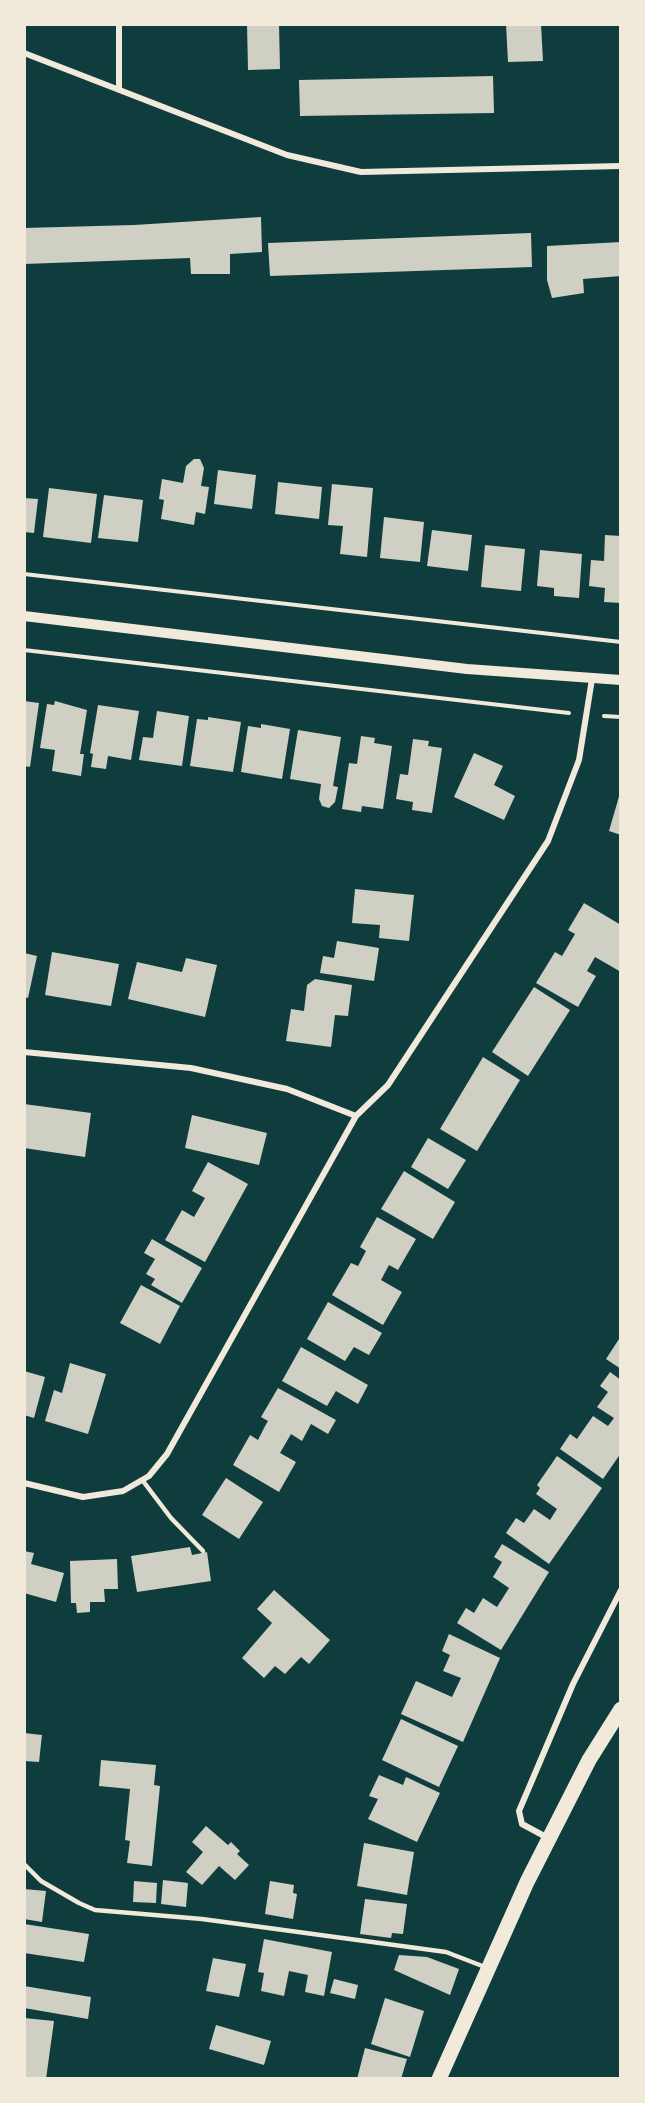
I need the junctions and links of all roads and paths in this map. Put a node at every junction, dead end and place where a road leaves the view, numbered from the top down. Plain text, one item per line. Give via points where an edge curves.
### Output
1 (119, 24) edge
2 (24, 53) edge
3 (119, 89) junction
4 (621, 166) edge
5 (24, 574) edge
6 (24, 616) edge
7 (621, 642) edge
8 (24, 650) edge
9 (592, 679) junction
10 (621, 680) edge
11 (586, 714) junction
12 (621, 717) edge
13 (24, 1052) edge
14 (356, 1116) junction
15 (143, 1481) junction
16 (24, 1483) edge
17 (203, 1551) dead end
18 (621, 1590) edge
19 (621, 1709) edge
20 (548, 1839) junction
21 (24, 1864) edge
22 (487, 1969) junction
23 (439, 2079) edge

1 - 3 street
2 - 3 street
3 - 4 street via 287,155 361,172
5 - 7 path
6 - 9 street via 467,669
8 - 11 path
9 - 10 street
9 - 11 street
11 - 12 path
11 - 14 street via 579,760 548,841 388,1085
13 - 14 street via 191,1068 287,1089
14 - 15 street via 167,1454
15 - 16 street via 123,1491 83,1497
15 - 17 lane
18 - 20 street via 573,1684 519,1810 522,1824
19 - 20 main road
20 - 22 main road
21 - 22 lane via 41,1881 95,1910 202,1919 446,1952
22 - 23 main road

